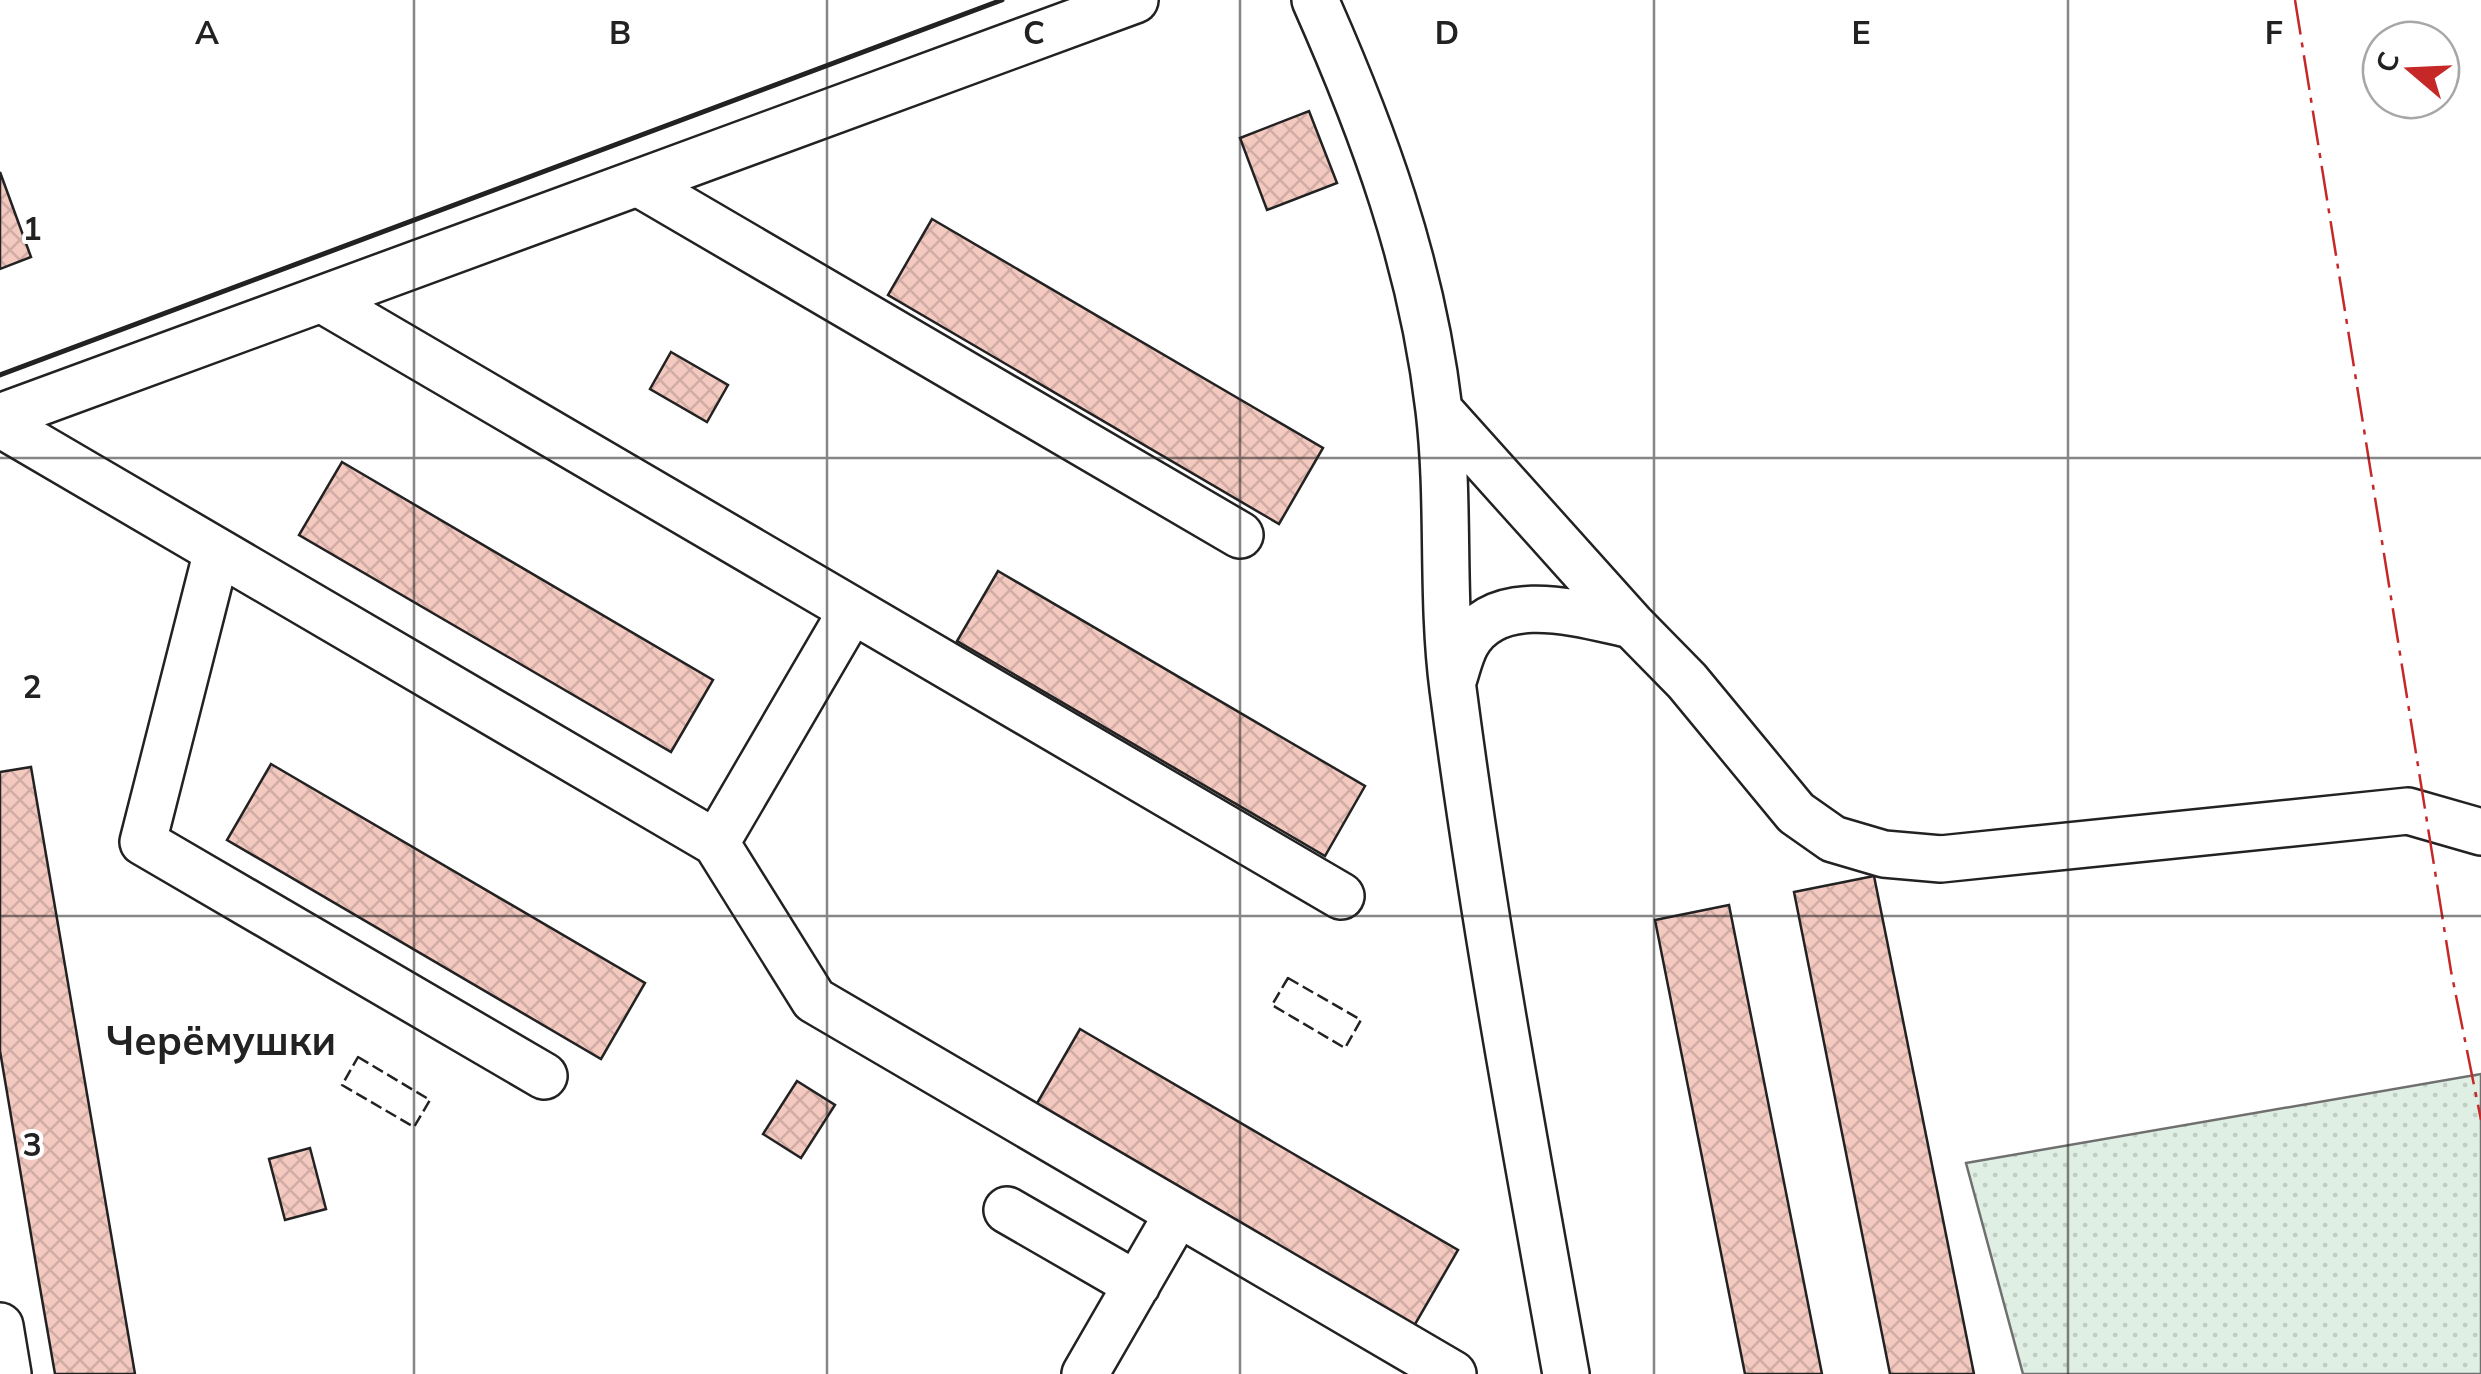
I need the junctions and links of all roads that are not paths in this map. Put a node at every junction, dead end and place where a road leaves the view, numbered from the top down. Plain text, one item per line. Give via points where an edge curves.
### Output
1 (1135, 0) edge
2 (1315, 0) edge
3 (638, 182) junction
4 (321, 299) junction
5 (1440, 410) junction
6 (0, 420) edge
7 (1240, 535) dead end
8 (217, 551) junction
9 (852, 610) junction
10 (1632, 626) junction
11 (1452, 683) junction
12 (2481, 834) edge
13 (716, 843) junction
14 (1341, 896) dead end
15 (544, 1076) dead end
16 (1007, 1210) dead end
17 (1178, 1213) junction
18 (1137, 1285) junction
19 (0, 1326) edge
20 (8, 1374) edge
21 (1085, 1374) edge
22 (1453, 1374) edge
23 (1566, 1374) edge

1 - 3 street
2 - 5 street via 1410,248
3 - 4 street
3 - 7 street
4 - 6 street
4 - 9 street
5 - 10 street
5 - 11 street
6 - 8 street
8 - 13 street
8 - 15 street via 144,842
9 - 13 street
9 - 14 street
10 - 11 street via 1544,610 1489,619 1466,642
10 - 12 street via 1688,681 1796,813 1833,840 1884,854 1941,860 2003,855 2408,811
11 - 23 street via 1492,968
13 - 17 street via 814,1000
16 - 18 street
17 - 18 street
17 - 22 street
18 - 21 street
19 - 20 street

